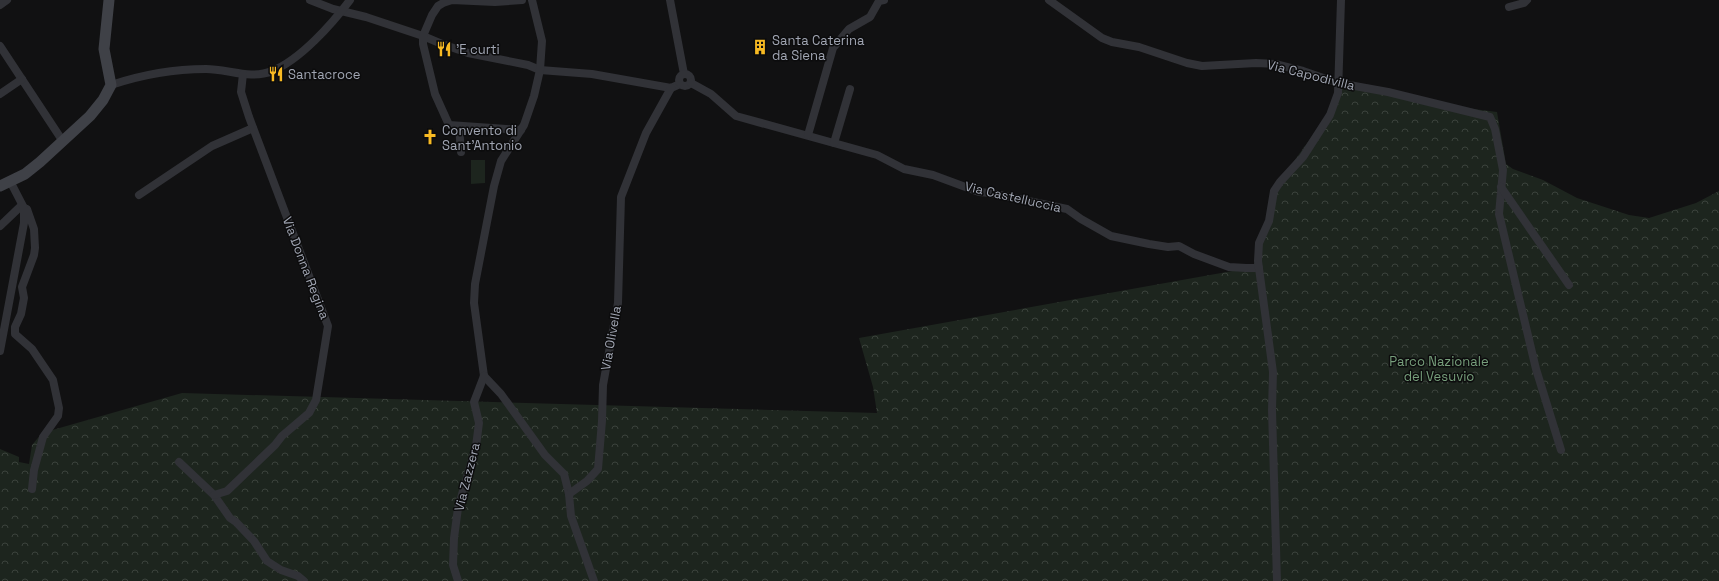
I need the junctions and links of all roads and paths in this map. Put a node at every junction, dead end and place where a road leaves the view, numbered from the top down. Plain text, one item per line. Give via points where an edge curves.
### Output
1 (7, 0) edge
2 (109, 0) edge
3 (310, 0) edge
4 (350, 0) edge
5 (522, 0) edge
6 (532, 0) edge
7 (670, 0) edge
8 (1048, 0) edge
9 (1341, 0) edge
10 (1527, 0) edge
11 (881, 1) edge
12 (0, 5) edge
13 (1508, 7) dead end
14 (342, 11) junction
15 (423, 36) junction
16 (0, 46) edge
17 (540, 70) junction
18 (243, 74) junction
19 (684, 74) junction
20 (22, 79) junction
21 (691, 83) junction
22 (1338, 83) junction
23 (680, 84) junction
24 (110, 85) junction
25 (671, 88) junction
26 (850, 89) dead end
27 (0, 94) edge
28 (459, 126) junction
29 (253, 128) junction
30 (521, 130) junction
31 (808, 135) junction
32 (62, 140) junction
33 (834, 143) junction
34 (461, 152) dead end
35 (5, 184) edge
36 (1501, 187) junction
37 (139, 195) dead end
38 (23, 207) junction
39 (0, 226) edge
40 (1259, 268) junction
41 (1569, 285) dead end
42 (0, 351) edge
43 (484, 376) junction
44 (1562, 450) dead end
45 (179, 462) dead end
46 (32, 489) dead end
47 (569, 494) junction
48 (214, 495) junction
49 (304, 581) edge
50 (458, 581) edge
51 (594, 581) edge
52 (1278, 581) edge

1 - 12 street
2 - 24 street via 104,49
3 - 14 street
4 - 14 street
5 - 15 street via 452,0 443,3 438,6
6 - 17 street via 543,47
7 - 19 street
8 - 22 street, Via Capodivilla via 1102,38 1112,42 1202,66 1275,64
9 - 22 street
10 - 13 street
11 - 31 street via 870,17 849,29 833,48
14 - 15 street
14 - 18 street via 304,51 272,72 258,75
15 - 17 street via 457,50 528,65
15 - 28 street via 425,59 435,94 449,125
16 - 20 street
17 - 25 street via 592,74
17 - 30 street via 534,96
18 - 24 street via 220,69 190,70 132,78
18 - 29 street, Via Donna Regina via 241,92
19 - 21 street via 691,77
19 - 23 street via 679,78
20 - 27 street
20 - 32 street
21 - 23 street via 685,87
21 - 31 street, Via Castelluccia via 706,90 736,116
22 - 36 street, Via Capodivilla via 1388,92 1490,117 1495,128 1503,170
22 - 40 street via 1338,93 1330,115 1303,157 1274,191 1269,222 1260,243
23 - 25 street
24 - 32 street via 103,100 90,116
25 - 47 street, Via Olivella via 646,133 621,197 618,303 603,385 598,469
26 - 33 street
28 - 30 street
28 - 34 street
29 - 37 street via 212,146
29 - 48 street, Via Donna Regina via 328,326 316,400 309,413 227,491
30 - 43 street via 499,166 475,284 474,303
31 - 33 street, Via Castelluccia
32 - 35 street via 25,174
33 - 40 street, Via Castelluccia via 877,155 904,169 933,175 979,192 1066,209 1111,236 1168,247 1179,246 1229,266
35 - 38 street
36 - 41 street
36 - 44 street via 1499,214 1523,312 1523,322
38 - 39 street
38 - 42 street via 24,223
38 - 46 street via 27,210 34,229 35,248 22,287 24,298 15,334 32,349 53,380 59,408 58,416 43,437
40 - 52 street via 1273,372
43 - 47 street via 501,394 545,454 564,474
43 - 50 street, Via Zazzera via 474,402 479,423 476,446 458,508 454,538 453,565
45 - 48 street
47 - 51 street via 571,516
48 - 49 street via 230,518 254,541 267,560

